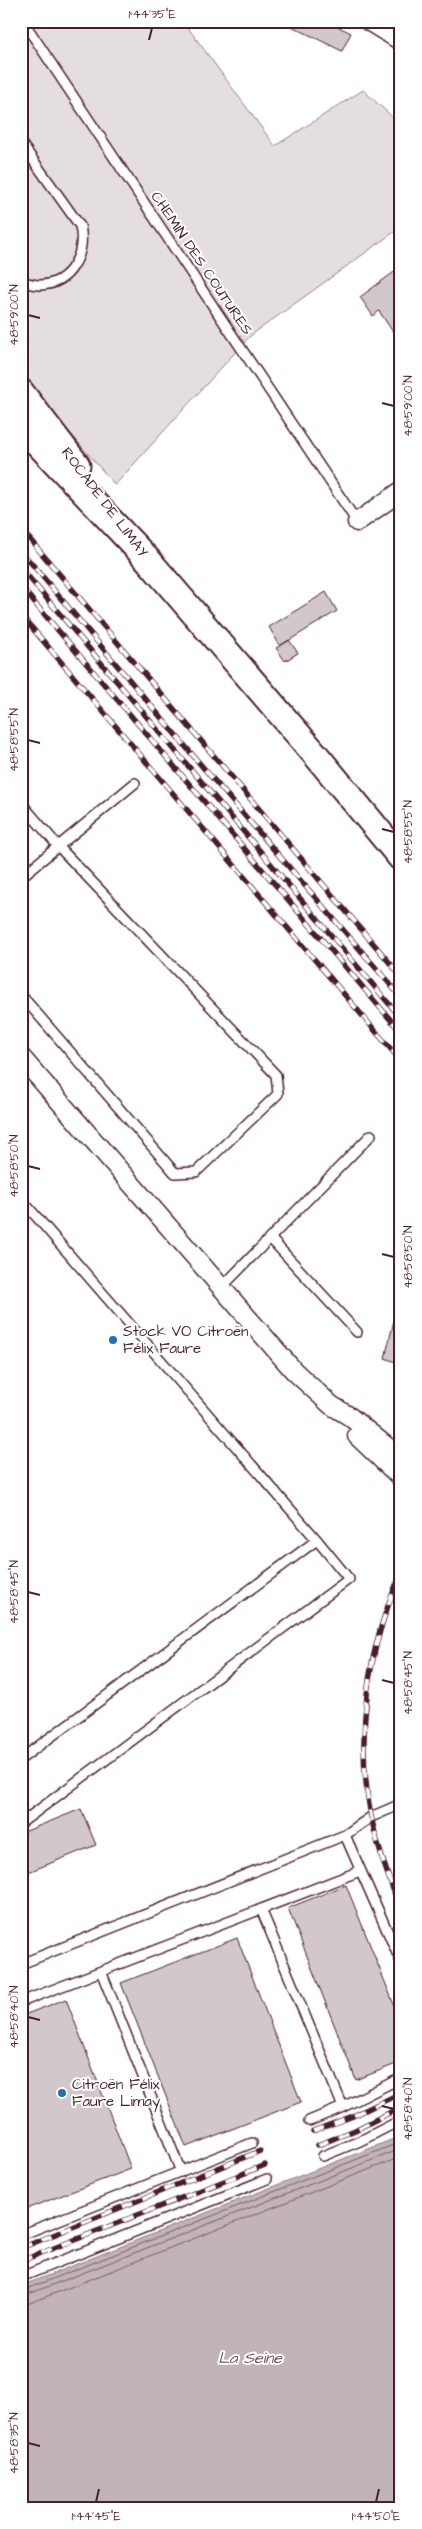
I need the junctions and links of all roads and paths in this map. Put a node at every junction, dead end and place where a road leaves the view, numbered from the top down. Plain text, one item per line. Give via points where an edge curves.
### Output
1 (23, 21) edge
2 (368, 21) edge
3 (401, 41) edge
4 (21, 143) edge
5 (21, 282) edge
6 (21, 392) edge
7 (21, 426) edge
8 (401, 491) edge
9 (357, 522) joint
10 (149, 561) junction
11 (135, 783) dead end
12 (21, 803) edge
13 (58, 846) junction
14 (401, 858) edge
15 (21, 877) edge
16 (21, 995) edge
17 (21, 1057) edge
18 (371, 1136) dead end
19 (21, 1199) edge
20 (270, 1238) junction
21 (221, 1288) junction
22 (357, 1332) dead end
23 (332, 1405) junction
24 (401, 1458) edge
25 (401, 1478) edge
26 (316, 1540) junction
27 (21, 1759) edge
28 (401, 1804) edge
29 (21, 1823) edge
30 (344, 1835) junction
31 (360, 1871) junction
32 (261, 1909) junction
33 (401, 1962) edge
34 (21, 1964) edge
35 (101, 1971) junction
36 (21, 2002) edge
37 (401, 2078) edge
38 (343, 2107) junction
39 (401, 2120) edge
40 (309, 2121) dead end
41 (252, 2143) dead end
42 (323, 2156) dead end
43 (181, 2172) junction
44 (267, 2179) dead end
45 (21, 2235) edge
46 (21, 2277) edge

1 - 9 lane, CHEMIN DES COUTURES
2 - 3 street
4 - 5 lane via 80,226 83,241 80,256 71,271 57,281 40,285
6 - 10 main road, ROCADE DE LIMAY
7 - 10 main road, ROCADE DE LIMAY
8 - 9 street
10 - 14 main road
11 - 13 lane
12 - 13 lane
13 - 15 lane
13 - 16 lane via 276,1075 278,1094 196,1172 174,1173
17 - 21 street
18 - 20 lane
19 - 26 lane
20 - 21 lane
20 - 22 lane
21 - 23 street via 294,1371
23 - 24 street
23 - 25 street via 344,1423
26 - 27 lane
26 - 29 lane via 349,1579
28 - 30 lane via 371,1817
30 - 31 lane
30 - 34 lane
31 - 32 lane
31 - 33 lane
32 - 35 lane
32 - 38 lane
35 - 36 lane
35 - 43 lane
37 - 38 lane
38 - 40 lane
39 - 42 lane
41 - 43 lane
43 - 45 lane
44 - 46 lane

